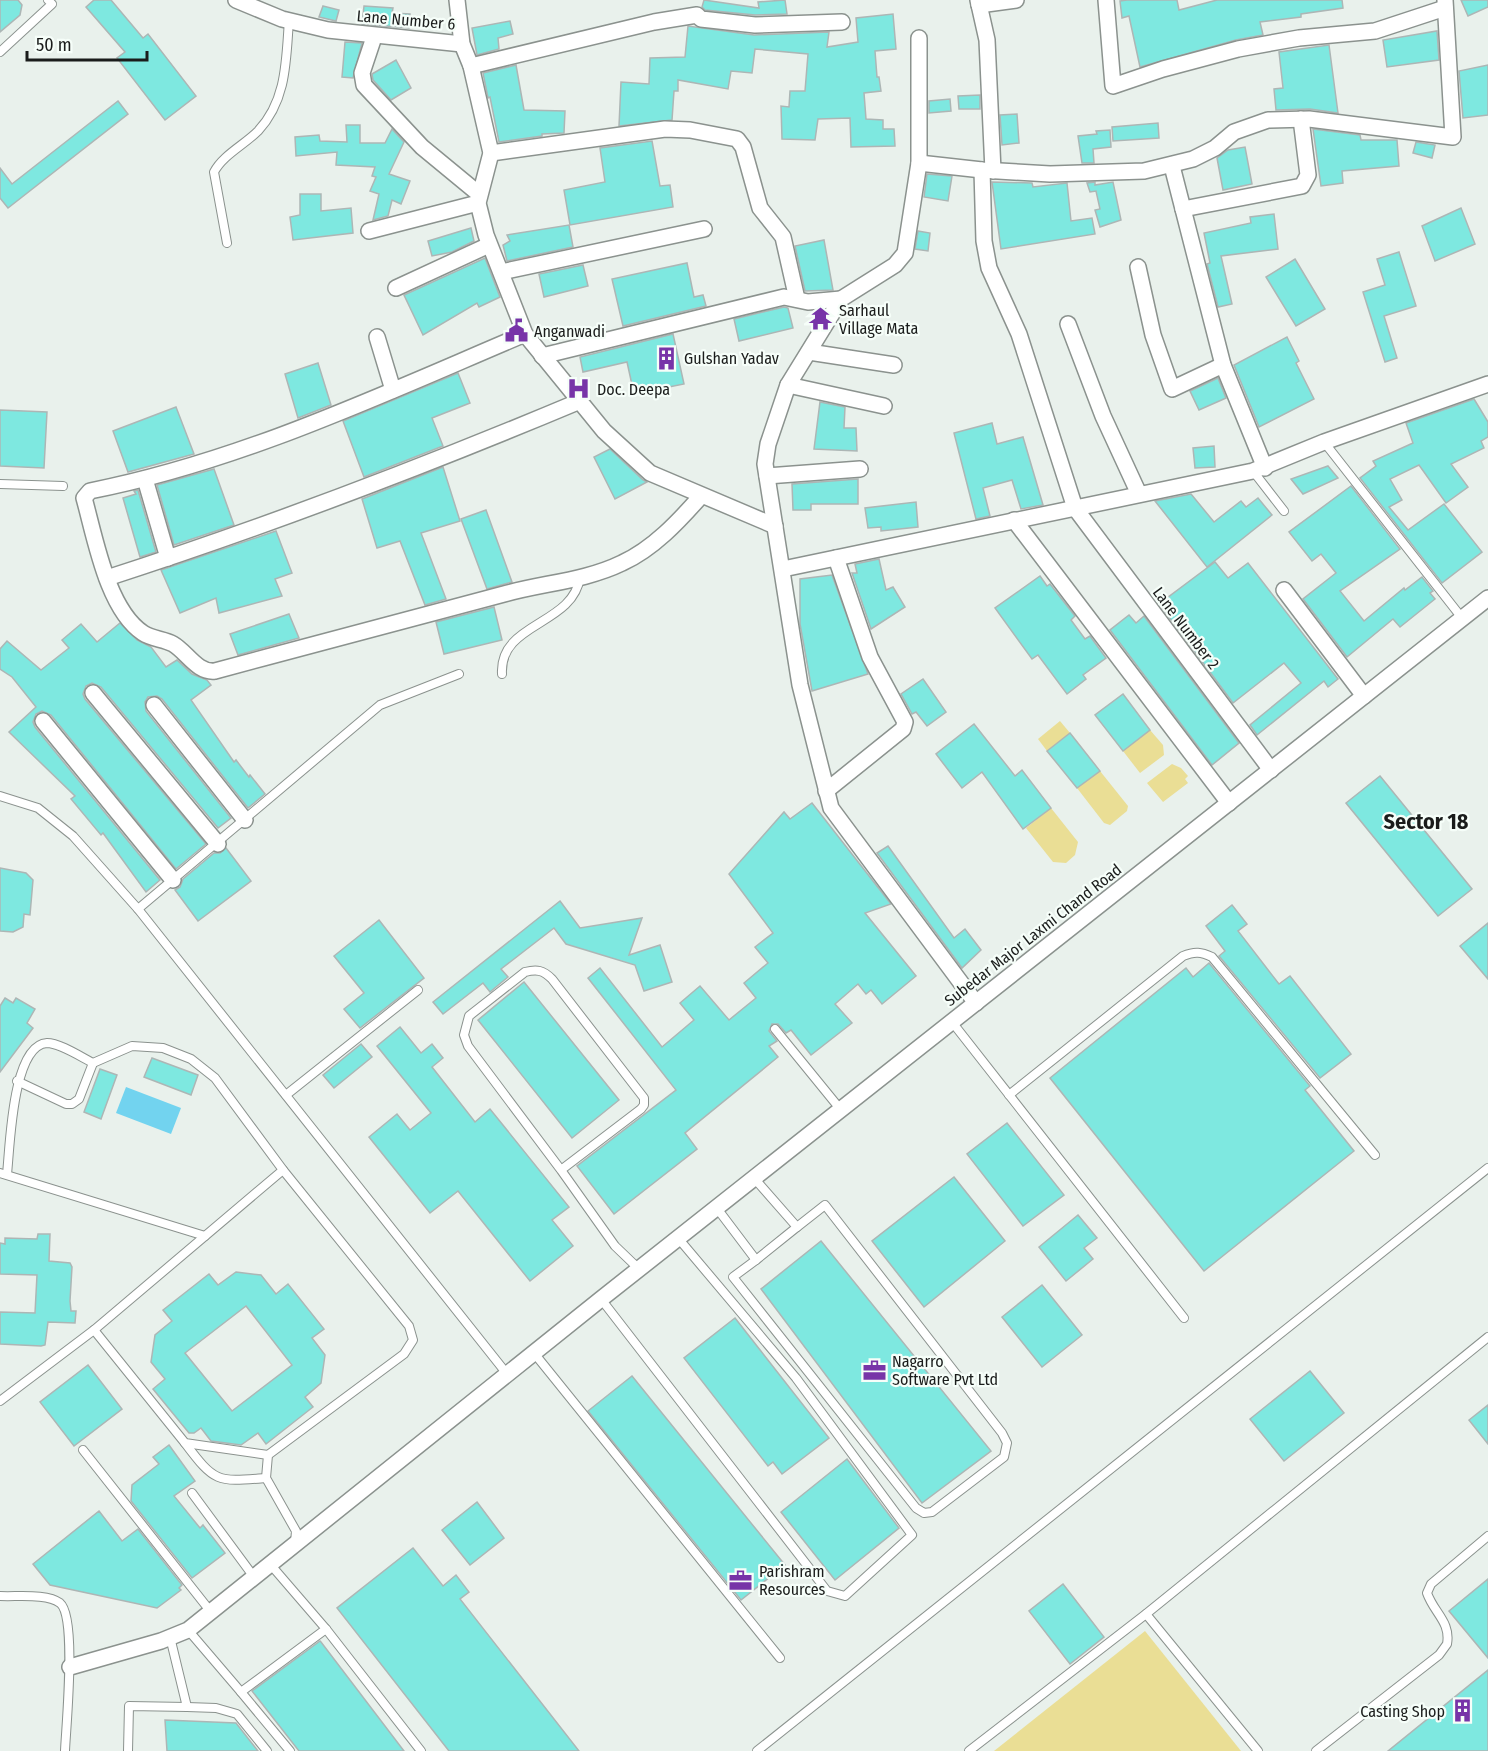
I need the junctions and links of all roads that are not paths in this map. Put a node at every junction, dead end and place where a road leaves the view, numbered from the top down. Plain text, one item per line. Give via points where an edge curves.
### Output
1 (48, 0) edge
2 (236, 0) edge
3 (457, 0) edge
4 (702, 0) edge
5 (1016, 0) edge
6 (1106, 0) edge
7 (979, 2) edge
8 (1445, 4) edge
9 (697, 15) junction
10 (289, 20) junction
11 (842, 22) dead end
12 (374, 37) junction
13 (919, 38) dead end
14 (462, 44) junction
15 (0, 52) edge
16 (471, 66) junction
17 (1301, 119) junction
18 (491, 153) junction
19 (919, 163) junction
20 (1172, 166) junction
21 (987, 171) junction
22 (478, 198) junction
23 (1183, 209) junction
24 (704, 229) dead end
25 (369, 231) dead end
26 (227, 243) dead end
27 (489, 245) junction
28 (1138, 267) dead end
29 (501, 272) junction
30 (396, 288) dead end
31 (841, 298) junction
32 (798, 299) junction
33 (1068, 324) dead end
34 (525, 334) junction
35 (377, 337) dead end
36 (809, 352) junction
37 (542, 356) junction
38 (894, 365) dead end
39 (1223, 365) junction
40 (1488, 384) edge
41 (788, 385) junction
42 (393, 390) junction
43 (580, 401) junction
44 (884, 406) dead end
45 (1324, 442) junction
46 (860, 469) dead end
47 (1259, 469) junction
48 (767, 476) junction
49 (145, 479) junction
50 (0, 484) edge
51 (63, 486) dead end
52 (1139, 494) junction
53 (701, 496) junction
54 (1075, 507) junction
55 (1284, 510) dead end
56 (1014, 520) junction
57 (775, 526) junction
58 (168, 558) junction
59 (837, 558) junction
60 (783, 569) junction
61 (580, 577) junction
62 (107, 578) junction
63 (1284, 590) dead end
64 (1488, 598) edge
65 (1462, 618) junction
66 (459, 674) dead end
67 (502, 674) dead end
68 (93, 693) dead end
69 (1364, 696) junction
70 (154, 705) dead end
71 (43, 721) dead end
72 (1271, 770) junction
73 (826, 791) junction
74 (0, 796) edge
75 (1229, 802) junction
76 (245, 820) junction
77 (218, 844) junction
78 (173, 880) junction
79 (138, 909) junction
80 (418, 990) dead end
81 (976, 1003) junction
82 (952, 1022) junction
83 (775, 1029) dead end
84 (93, 1063) junction
85 (17, 1081) junction
86 (286, 1095) junction
87 (1009, 1095) junction
88 (841, 1110) junction
89 (1375, 1155) dead end
90 (1488, 1168) edge
91 (283, 1170) junction
92 (561, 1170) junction
93 (4, 1173) edge
94 (754, 1178) junction
95 (716, 1208) junction
96 (797, 1227) junction
97 (205, 1236) junction
98 (678, 1238) junction
99 (756, 1260) junction
100 (639, 1269) junction
101 (601, 1299) junction
102 (1184, 1318) dead end
103 (94, 1330) junction
104 (1488, 1337) edge
105 (534, 1353) junction
106 (507, 1374) junction
107 (0, 1401) edge
108 (185, 1443) junction
109 (83, 1450) dead end
110 (268, 1455) junction
111 (266, 1478) junction
112 (192, 1493) dead end
113 (1488, 1536) edge
114 (295, 1544) junction
115 (270, 1564) junction
116 (254, 1577) junction
117 (0, 1596) edge
118 (211, 1612) junction
119 (1146, 1614) junction
120 (326, 1629) junction
121 (188, 1630) junction
122 (170, 1637) junction
123 (780, 1658) dead end
124 (70, 1667) junction
125 (241, 1692) junction
126 (187, 1707) junction
127 (65, 1751) edge
128 (128, 1751) edge
129 (267, 1751) edge
130 (290, 1751) edge
131 (421, 1751) edge
132 (757, 1751) edge
133 (969, 1751) edge
134 (1258, 1751) edge
135 (1316, 1751) edge

1 - 15 lane via 52,4
2 - 10 street, Lane Number 6
3 - 14 street, Lane Number 6
4 - 9 street
5 - 7 street
6 - 8 street via 1113,86 1238,50 1299,38 1375,31
7 - 21 street, Lane Number 2 via 987,40
8 - 17 street via 1453,137
9 - 11 street via 701,19 755,25
9 - 16 street
10 - 12 street, Lane Number 6
10 - 26 lane via 280,97 258,131 214,172
12 - 14 street, Lane Number 6
12 - 22 street via 362,73 364,86
13 - 19 street
14 - 16 street
16 - 18 street
17 - 20 street via 1252,123 1215,148
17 - 23 street via 1308,175 1302,186
18 - 22 street
18 - 32 street via 665,129 737,139 743,147 760,208 783,237
19 - 21 street
19 - 31 street via 905,253 895,265
20 - 21 street via 1144,171 1050,174
20 - 23 street
21 - 54 street, Lane Number 2 via 984,241 989,268 1019,334
22 - 25 street
22 - 27 street
23 - 39 street
24 - 29 street
27 - 29 street
27 - 30 street
28 - 39 street via 1153,335 1172,389
29 - 34 street
31 - 32 street via 808,302
31 - 36 street
32 - 37 street via 762,301
33 - 52 street via 1103,416
34 - 37 street
34 - 42 street
35 - 42 street
36 - 38 street
36 - 41 street
37 - 43 street
39 - 47 street
40 - 45 street
41 - 44 street
41 - 48 street via 768,444
42 - 49 street via 242,451
43 - 53 street via 604,431 650,473
43 - 58 street via 424,467
45 - 47 street
45 - 65 lane
46 - 48 street
47 - 52 street
47 - 55 lane
48 - 57 street
49 - 58 street
49 - 62 street via 90,491 84,498
50 - 51 lane
52 - 54 street
53 - 57 street
53 - 61 street via 643,551 623,563
54 - 56 street
54 - 72 street, Lane Number 2
56 - 59 street
56 - 75 street
57 - 60 street
58 - 62 street
59 - 60 street
59 - 73 street via 870,657 905,722 903,729
60 - 73 street via 800,685
61 - 62 street via 209,672 174,644 143,633 118,602
61 - 67 lane via 572,600 505,650
63 - 69 street
64 - 65 street, Subedar Major Laxmi Chand Road
65 - 69 street, Subedar Major Laxmi Chand Road
66 - 76 lane via 380,705
68 - 77 street
69 - 72 street, Subedar Major Laxmi Chand Road
70 - 76 street
71 - 78 street
72 - 75 street, Subedar Major Laxmi Chand Road
73 - 81 street via 843,827
74 - 79 lane via 38,808 73,836
75 - 81 street, Subedar Major Laxmi Chand Road
76 - 77 lane
77 - 78 lane
78 - 79 lane
79 - 86 lane
80 - 86 lane
81 - 82 street, Subedar Major Laxmi Chand Road
82 - 87 lane
82 - 88 street, Subedar Major Laxmi Chand Road
83 - 88 lane
84 - 85 lane via 50,1043 41,1044 32,1052
84 - 85 lane via 79,1099 72,1104
84 - 91 lane via 132,1046 163,1048 191,1059 214,1078
85 - 93 lane
86 - 106 lane
87 - 89 lane via 1183,956 1203,953 1212,957
87 - 102 lane
88 - 94 street, Subedar Major Laxmi Chand Road
90 - 132 lane
91 - 97 lane
91 - 110 lane via 409,1326 412,1340 404,1354
92 - 92 lane via 468,1046 464,1035 469,1016 525,972 536,969 552,978 644,1098 641,1109
92 - 100 lane via 615,1246
93 - 97 lane
94 - 95 street, Subedar Major Laxmi Chand Road
94 - 96 lane
95 - 98 street, Subedar Major Laxmi Chand Road
95 - 99 lane
96 - 99 lane
96 - 99 lane via 825,1205 1002,1432 1007,1443 1004,1457 932,1512 924,1514 916,1508 733,1277
97 - 103 lane
98 - 100 street, Subedar Major Laxmi Chand Road
98 - 101 lane via 796,1378 912,1535 845,1596 827,1591
100 - 101 street, Subedar Major Laxmi Chand Road
101 - 105 street, Subedar Major Laxmi Chand Road
103 - 107 lane
103 - 108 lane
104 - 119 lane
105 - 106 street, Subedar Major Laxmi Chand Road
105 - 123 lane
106 - 114 street, Subedar Major Laxmi Chand Road
108 - 110 lane
108 - 111 lane via 215,1478
109 - 118 lane
110 - 111 lane
111 - 114 lane via 296,1531
112 - 116 lane
113 - 135 lane via 1431,1584 1427,1593 1447,1625 1448,1644
114 - 115 street, Subedar Major Laxmi Chand Road
115 - 116 street, Subedar Major Laxmi Chand Road
115 - 120 lane
116 - 118 street, Subedar Major Laxmi Chand Road
117 - 124 lane via 50,1599 60,1604 68,1615
118 - 121 street, Subedar Major Laxmi Chand Road
119 - 133 lane
119 - 134 lane
120 - 125 lane
120 - 131 lane
121 - 122 street, Subedar Major Laxmi Chand Road
121 - 125 lane
122 - 124 street, Subedar Major Laxmi Chand Road
122 - 126 lane
124 - 127 lane
125 - 130 lane
126 - 128 lane via 129,1706
126 - 129 lane via 216,1708 237,1714

